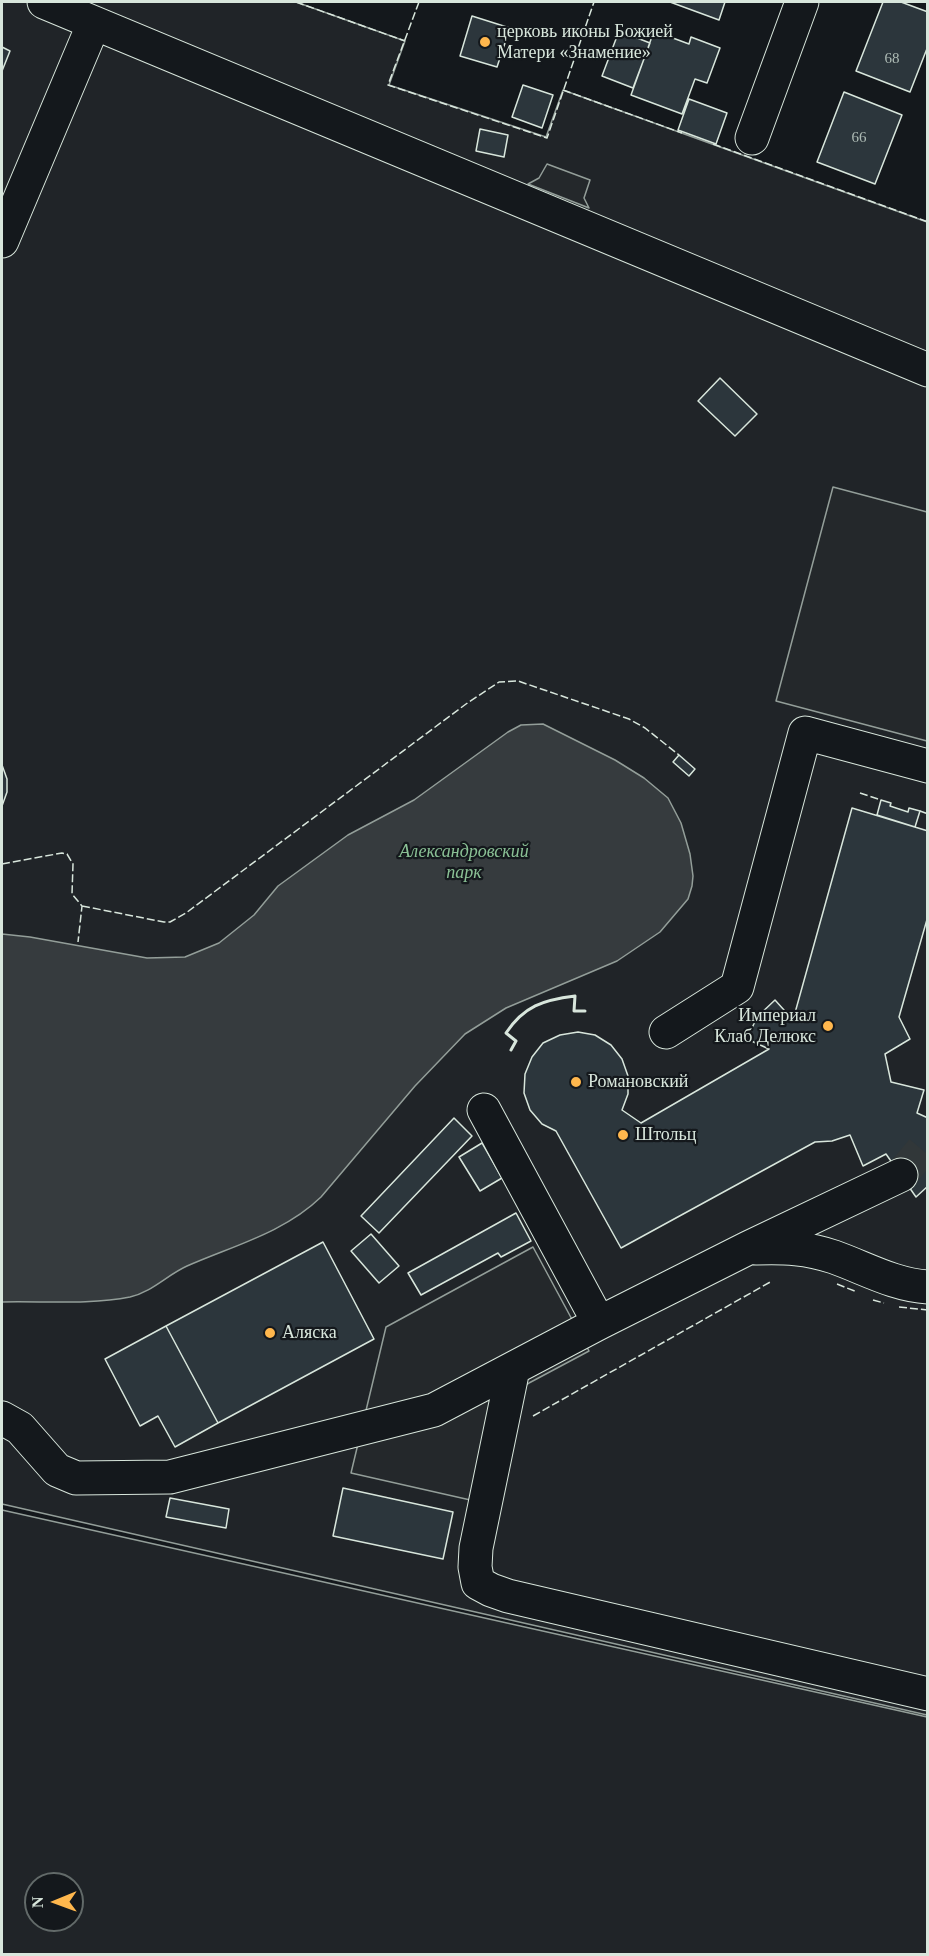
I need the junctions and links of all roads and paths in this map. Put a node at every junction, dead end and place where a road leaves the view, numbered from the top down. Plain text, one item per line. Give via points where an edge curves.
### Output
1 (44, 2) edge
2 (802, 2) edge
3 (94, 22) junction
4 (752, 138) dead end
5 (2, 241) edge
6 (927, 370) edge
7 (927, 766) edge
8 (666, 1032) dead end
9 (484, 1110) dead end
10 (901, 1175) tunnel mouth
11 (748, 1248) junction
12 (927, 1287) edge
13 (599, 1323) junction
14 (513, 1369) junction
15 (2, 1418) edge
16 (927, 1694) edge

1 - 3 lane
2 - 4 lane
3 - 5 lane
3 - 6 lane
7 - 8 lane via 805,733 737,987
9 - 13 lane
10 - 11 lane
11 - 12 lane via 796,1247 892,1280
11 - 13 lane
13 - 14 lane
14 - 15 lane via 434,1410 170,1477 76,1478 57,1470 20,1428
14 - 16 lane via 476,1548 478,1583 508,1596

